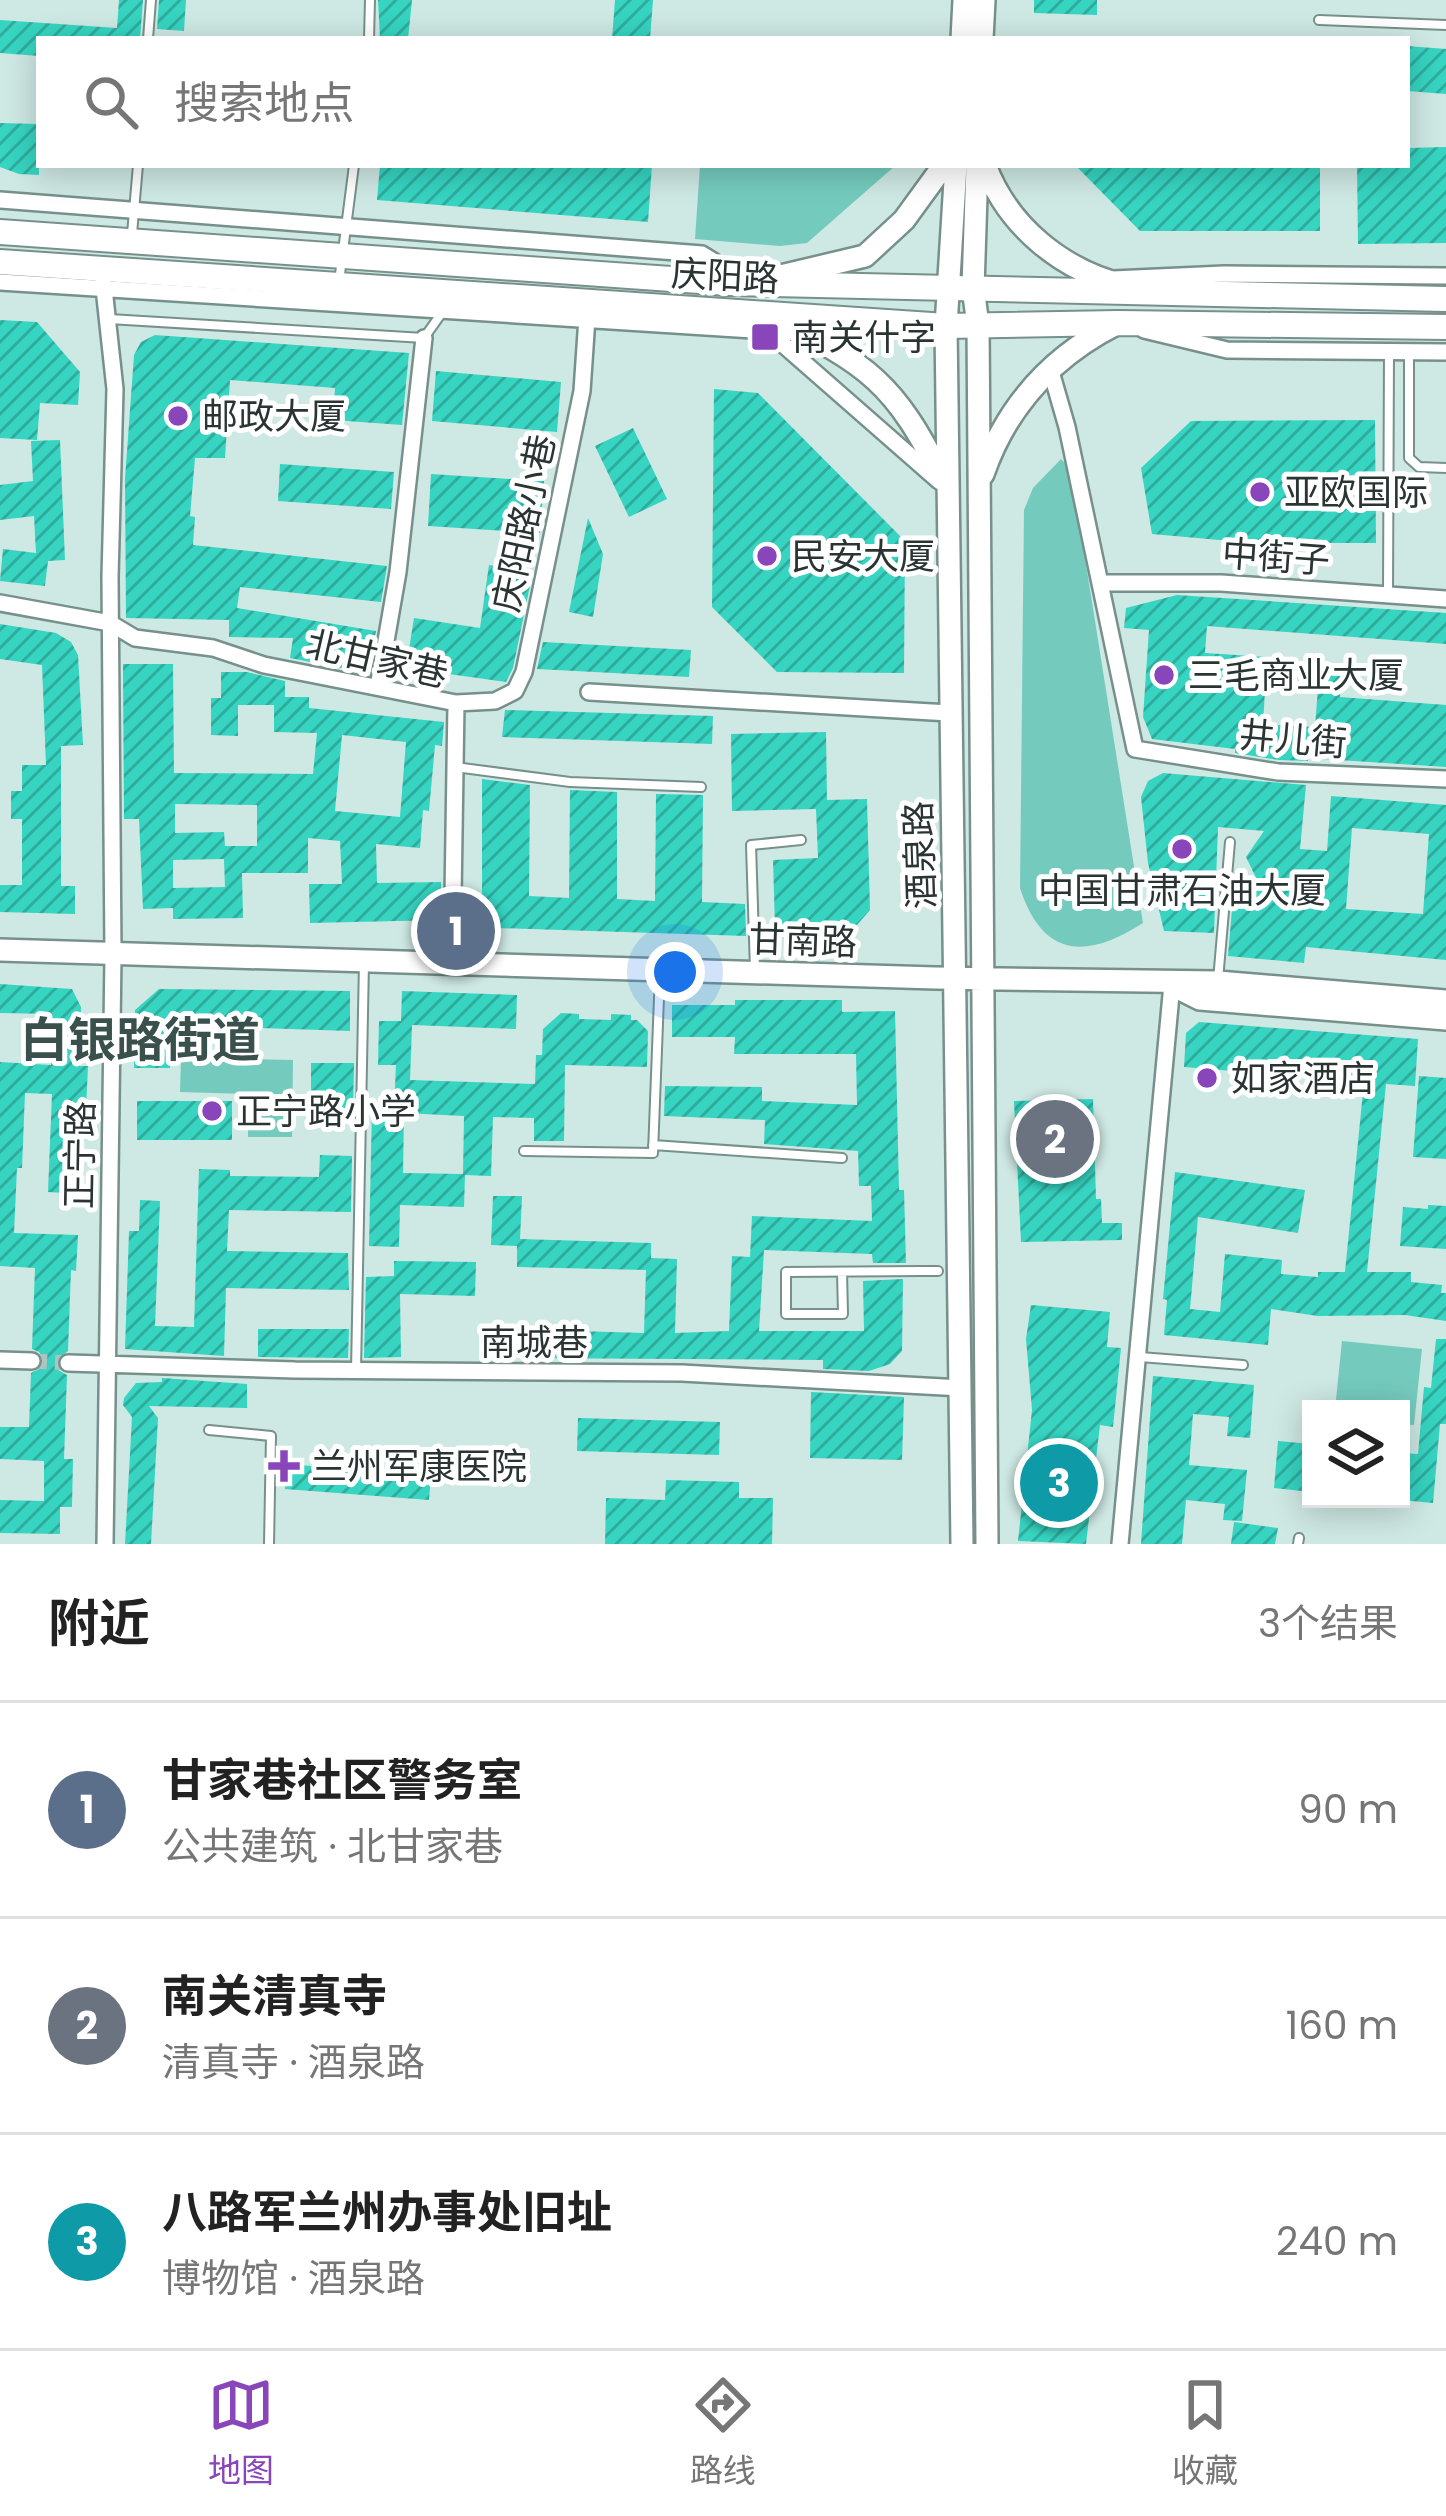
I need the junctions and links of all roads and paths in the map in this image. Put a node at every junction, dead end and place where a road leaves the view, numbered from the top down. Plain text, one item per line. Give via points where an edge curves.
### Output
1 (152, 0) edge
2 (370, 0) edge
3 (964, 0) edge
4 (984, 0) edge
5 (1318, 20) dead end
6 (1446, 25) edge
7 (148, 36) edge
8 (368, 36) edge
9 (962, 36) edge
10 (982, 36) edge
11 (138, 168) edge
12 (354, 168) edge
13 (942, 168) edge
14 (956, 168) edge
15 (981, 168) edge
16 (983, 168) edge
17 (0, 200) edge
18 (134, 211) junction
19 (347, 227) junction
20 (0, 232) edge
21 (132, 242) junction
22 (344, 254) junction
23 (0, 262) edge
24 (1446, 276) edge
25 (104, 280) junction
26 (1101, 280) junction
27 (0, 282) edge
28 (749, 284) junction
29 (339, 286) junction
30 (973, 288) junction
31 (947, 289) junction
32 (1168, 295) junction
33 (1446, 299) edge
34 (445, 303) junction
35 (588, 311) junction
36 (107, 319) junction
37 (1118, 323) junction
38 (768, 324) junction
39 (946, 326) junction
40 (978, 326) junction
41 (1446, 327) edge
42 (424, 338) junction
43 (1390, 351) junction
44 (1409, 352) junction
45 (1446, 352) edge
46 (1050, 368) junction
47 (1446, 468) edge
48 (947, 488) junction
49 (978, 492) junction
50 (1101, 584) junction
51 (1388, 595) junction
52 (1446, 599) edge
53 (0, 603) edge
54 (110, 622) junction
55 (378, 688) junction
56 (589, 692) dead end
57 (456, 703) junction
58 (949, 713) junction
59 (453, 766) junction
60 (1446, 779) edge
61 (701, 788) dead end
62 (801, 840) dead end
63 (1230, 842) dead end
64 (0, 950) edge
65 (113, 955) junction
66 (364, 961) junction
67 (452, 962) junction
68 (660, 969) junction
69 (755, 971) junction
70 (957, 976) junction
71 (981, 977) junction
72 (1218, 982) junction
73 (1172, 984) junction
74 (1446, 1001) edge
75 (1446, 1019) edge
76 (653, 1145) junction
77 (524, 1151) dead end
78 (842, 1158) dead end
79 (938, 1271) dead end
80 (842, 1272) junction
81 (1138, 1356) junction
82 (0, 1360) edge
83 (32, 1360) tunnel mouth
84 (68, 1363) tunnel mouth
85 (106, 1365) junction
86 (1243, 1365) dead end
87 (356, 1371) junction
88 (962, 1388) junction
89 (209, 1430) dead end
90 (105, 1544) edge
91 (269, 1544) edge
92 (962, 1544) edge
93 (987, 1544) edge
94 (1120, 1544) edge

1 - 7 lane
2 - 8 lane
3 - 9 main road
4 - 10 main road
5 - 6 lane
11 - 18 lane
12 - 19 lane
13 - 28 main road via 865,256
14 - 31 main road, 酒泉路
15 - 30 main road, 酒泉路
16 - 26 main road via 1030,233
17 - 18 street
18 - 19 street
18 - 21 lane
19 - 22 lane
19 - 28 street via 702,254
20 - 21 main road, 庆阳路
21 - 22 main road, 庆阳路
22 - 28 main road, 庆阳路
22 - 29 lane
23 - 25 main road, 庆阳路
24 - 26 street
25 - 27 street
25 - 29 main road, 庆阳路
25 - 34 street
25 - 36 street, 正宁路
26 - 32 main road
28 - 31 main road, 庆阳路
29 - 34 main road, 庆阳路
30 - 31 main road, 庆阳路
30 - 32 main road, 庆阳路
30 - 40 main road, 酒泉路
31 - 39 main road, 酒泉路
32 - 33 main road, 庆阳路
34 - 35 main road, 庆阳路
34 - 42 lane
35 - 38 main road, 庆阳路
35 - 57 street, 庆阳路小巷 via 582,391 524,671 515,691 495,701
36 - 42 lane
36 - 54 street, 正宁路 via 115,388
37 - 40 main road, 庆阳路
37 - 41 main road, 庆阳路
37 - 43 street via 1227,350
37 - 46 main road
38 - 39 main road, 庆阳路
38 - 48 street
38 - 48 main road via 804,333 882,382
39 - 40 main road, 庆阳路
39 - 48 main road, 酒泉路
40 - 49 main road, 酒泉路
42 - 55 street
43 - 44 street
43 - 51 lane
44 - 45 street
44 - 47 lane via 1408,458
46 - 49 main road via 1006,423
46 - 50 street
48 - 58 main road, 酒泉路
49 - 71 main road, 酒泉路
50 - 51 street, 中街子
50 - 60 street, 井儿街 via 1135,748 1278,772
51 - 52 street, 中街子
53 - 54 street
54 - 55 street, 北甘家巷 via 135,638
54 - 65 street, 正宁路
55 - 57 street, 北甘家巷
56 - 58 street
57 - 59 street, 北甘家巷
58 - 70 main road, 酒泉路
59 - 61 lane
59 - 67 street, 北甘家巷
62 - 69 lane via 752,844
63 - 72 lane
64 - 65 main road, 甘南路
65 - 66 main road, 甘南路
65 - 85 street, 正宁路
66 - 67 main road, 甘南路
66 - 87 lane
67 - 68 main road, 甘南路
68 - 69 main road, 甘南路
68 - 76 lane
69 - 70 main road, 甘南路
70 - 71 main road, 甘南路
70 - 88 main road, 酒泉路
71 - 73 main road, 甘南路
71 - 93 main road, 酒泉路
72 - 73 main road, 甘南路
72 - 74 main road, 甘南路
73 - 75 main road, 甘南路 via 1199,999
73 - 81 street
76 - 77 lane via 653,1153
76 - 78 lane
79 - 80 lane
80 - 80 lane via 786,1272 787,1314 843,1313
81 - 86 lane
81 - 94 street
82 - 83 street
84 - 85 street, 南城巷
85 - 87 street, 南城巷
85 - 90 street, 正宁路
87 - 88 street, 南城巷 via 682,1373
88 - 92 main road, 酒泉路
89 - 91 lane via 272,1436

